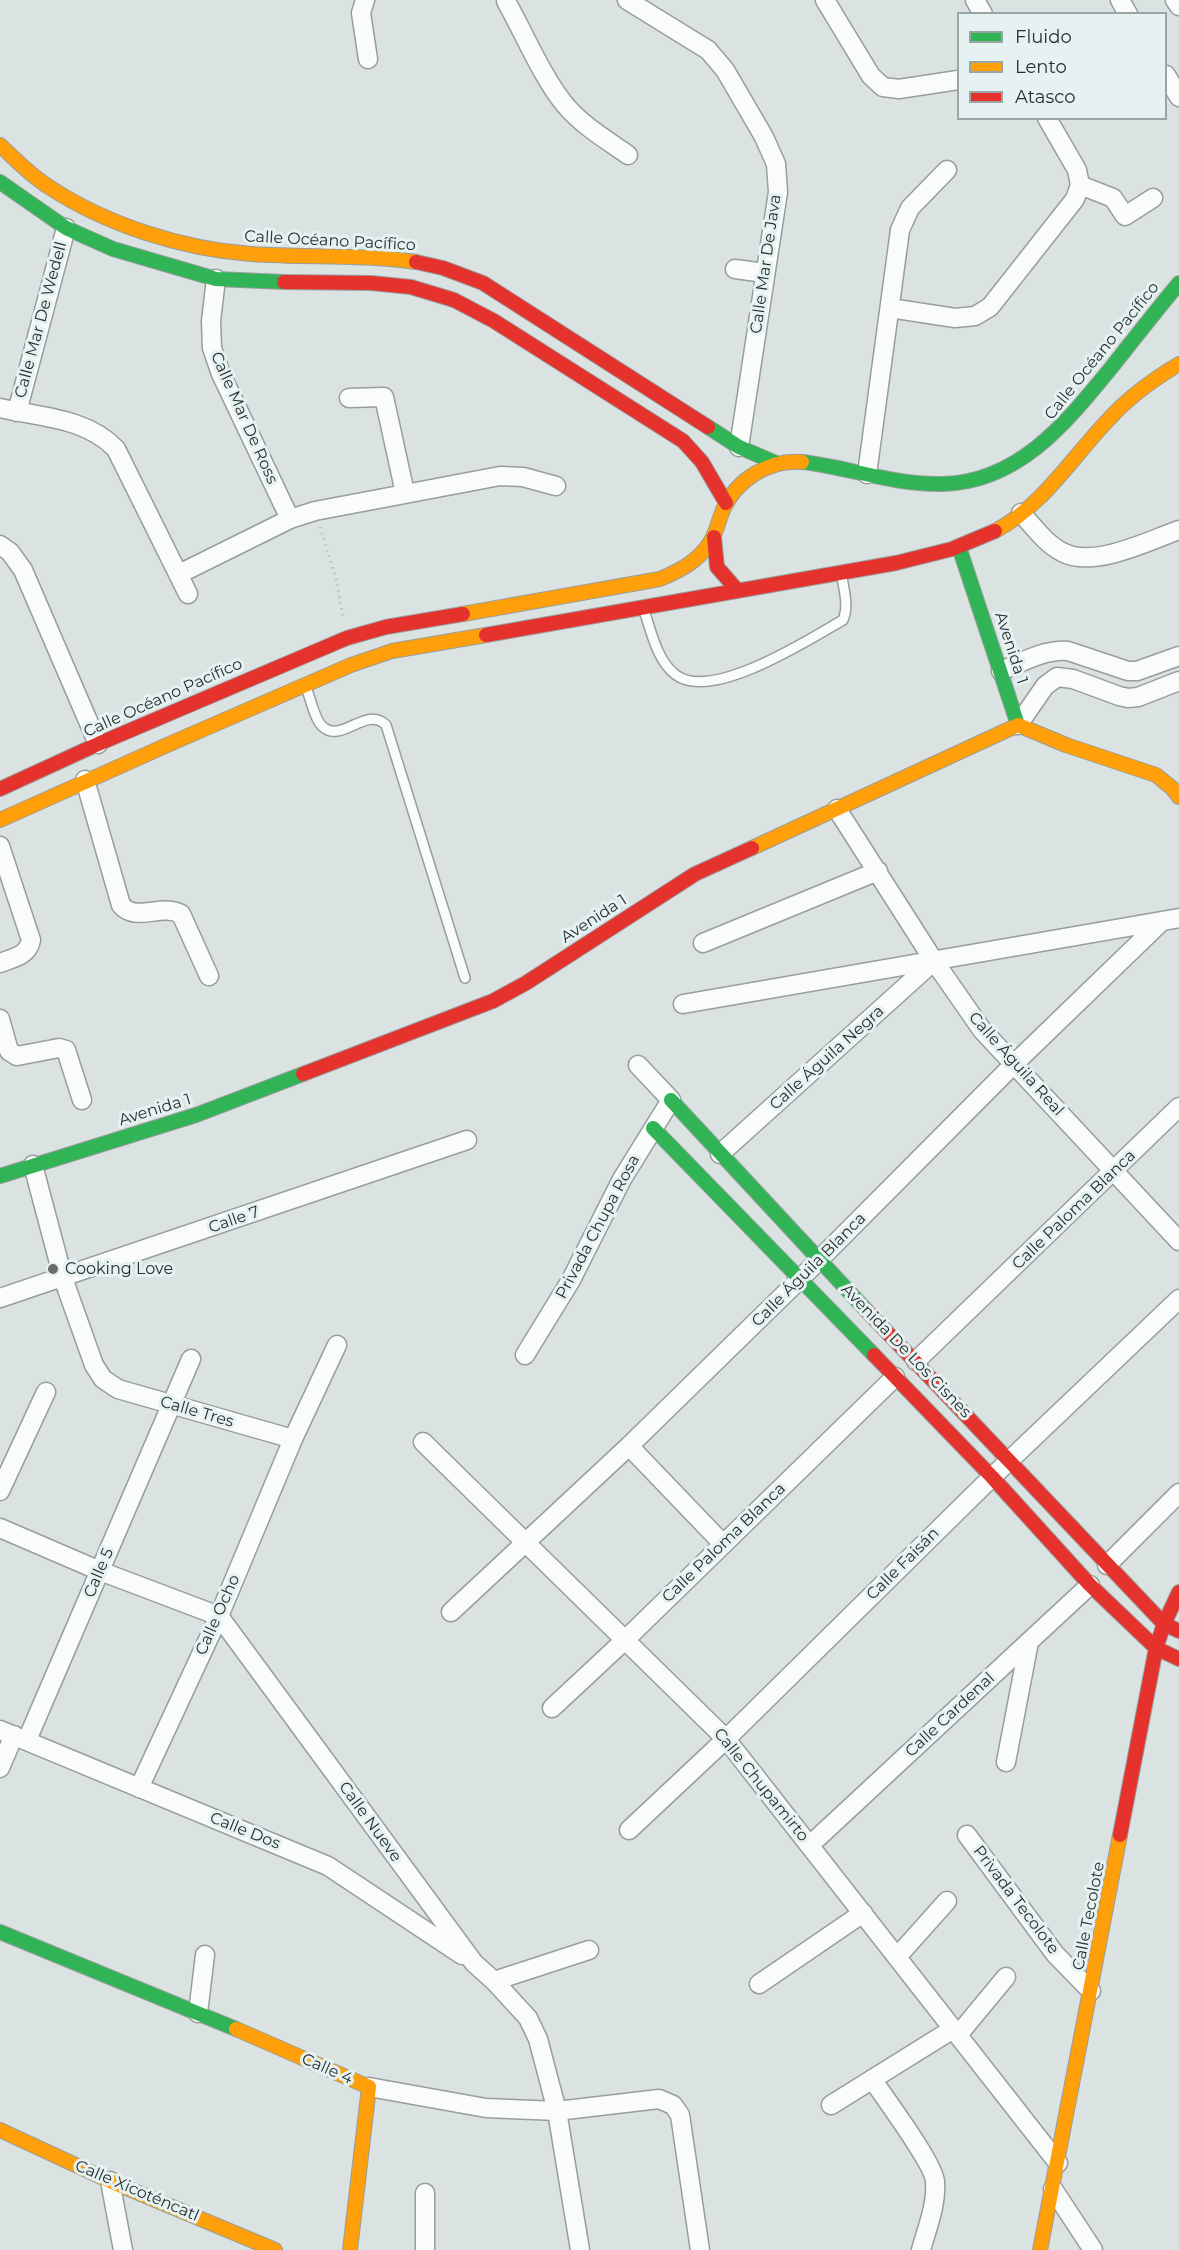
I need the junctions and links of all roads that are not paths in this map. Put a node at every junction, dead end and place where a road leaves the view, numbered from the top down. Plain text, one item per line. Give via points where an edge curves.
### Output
1 (365, 0) edge
2 (506, 0) edge
3 (627, 0) edge
4 (825, 0) edge
5 (1175, 0) edge
6 (1179, 6) edge
7 (369, 59) dead end
8 (1167, 77) edge
9 (957, 80) edge
10 (1179, 97) edge
11 (1048, 120) edge
12 (0, 145) edge
13 (628, 155) dead end
14 (946, 171) dead end
15 (0, 182) edge
16 (1080, 185) junction
17 (1153, 198) dead end
18 (128, 227) junction
19 (66, 228) junction
20 (735, 269) dead end
21 (765, 273) junction
22 (216, 279) junction
23 (1179, 283) edge
24 (890, 308) junction
25 (1179, 364) edge
26 (349, 398) dead end
27 (8, 410) edge
28 (739, 447) junction
29 (776, 464) junction
30 (867, 474) junction
31 (556, 486) dead end
32 (405, 493) junction
33 (726, 503) junction
34 (1021, 513) junction
35 (290, 519) junction
36 (1179, 530) edge
37 (714, 537) junction
38 (0, 545) edge
39 (958, 547) junction
40 (841, 573) junction
41 (179, 574) junction
42 (738, 591) junction
43 (188, 594) dead end
44 (643, 608) junction
45 (1179, 656) edge
46 (1034, 657) junction
47 (1001, 671) junction
48 (1137, 671) junction
49 (243, 681) junction
50 (1179, 681) edge
51 (305, 684) junction
52 (1044, 686) junction
53 (1138, 697) junction
54 (254, 706) junction
55 (1018, 725) junction
56 (98, 744) junction
57 (85, 780) junction
58 (0, 789) edge
59 (1179, 797) edge
60 (837, 809) junction
61 (0, 820) edge
62 (0, 846) edge
63 (878, 871) junction
64 (1170, 920) edge
65 (703, 943) dead end
66 (934, 961) junction
67 (0, 963) edge
68 (209, 976) dead end
69 (465, 978) dead end
70 (684, 1004) dead end
71 (0, 1019) edge
72 (638, 1065) dead end
73 (1014, 1065) junction
74 (82, 1100) dead end
75 (671, 1100) junction
76 (1179, 1107) edge
77 (653, 1128) junction
78 (467, 1140) dead end
79 (720, 1154) junction
80 (33, 1165) junction
81 (1114, 1172) junction
82 (0, 1176) edge
83 (1179, 1241) edge
84 (819, 1260) junction
85 (63, 1278) junction
86 (799, 1280) junction
87 (0, 1298) edge
88 (1179, 1299) edge
89 (337, 1345) dead end
90 (525, 1354) dead end
91 (191, 1359) dead end
92 (916, 1361) junction
93 (895, 1377) junction
94 (46, 1392) dead end
95 (170, 1405) junction
96 (293, 1439) junction
97 (423, 1442) dead end
98 (629, 1446) junction
99 (1009, 1461) junction
100 (992, 1477) junction
101 (0, 1491) edge
102 (1179, 1493) edge
103 (0, 1528) edge
104 (525, 1543) junction
105 (723, 1544) junction
106 (1107, 1565) junction
107 (100, 1571) junction
108 (1089, 1585) junction
109 (1179, 1592) edge
110 (451, 1612) dead end
111 (219, 1616) junction
112 (1164, 1624) junction
113 (1179, 1630) edge
114 (625, 1640) junction
115 (1029, 1642) junction
116 (1156, 1648) junction
117 (1179, 1659) edge
118 (552, 1708) dead end
119 (14, 1735) edge
120 (726, 1739) junction
121 (1006, 1762) dead end
122 (0, 1768) edge
123 (139, 1788) junction
124 (629, 1830) dead end
125 (967, 1835) dead end
126 (810, 1845) junction
127 (947, 1901) dead end
128 (863, 1913) junction
129 (0, 1932) edge
130 (589, 1950) dead end
131 (205, 1955) dead end
132 (897, 1957) junction
133 (474, 1963) junction
134 (1006, 1977) dead end
135 (494, 1981) junction
136 (759, 1984) dead end
137 (1091, 1991) junction
138 (198, 2013) junction
139 (956, 2032) junction
140 (872, 2079) junction
141 (369, 2087) junction
142 (831, 2105) dead end
143 (557, 2111) junction
144 (2, 2137) edge
145 (1058, 2163) junction
146 (110, 2181) junction
147 (1053, 2189) junction
148 (425, 2193) dead end
149 (123, 2250) edge
150 (275, 2250) edge
151 (350, 2250) edge
152 (426, 2250) edge
153 (580, 2250) edge
154 (700, 2250) edge
155 (921, 2250) edge
156 (1040, 2250) edge
157 (1093, 2250) edge

1 - 7 street via 361,13
2 - 13 street via 566,106
3 - 21 street, Calle Mar De Java via 708,50 725,70 764,137 776,164 778,192
4 - 9 street via 871,76 883,87 899,89
5 - 6 street
8 - 10 street
11 - 16 street via 1077,170
12 - 18 street, Calle Océano Pacífico via 27,171
14 - 24 street via 910,208 900,230
15 - 19 street
16 - 17 street via 1113,198 1125,216
16 - 24 street via 1075,199 990,307 975,316 956,318
18 - 22 street via 166,255
18 - 28 street, Calle Océano Pacífico via 221,251 375,257 456,271 483,283
19 - 22 street via 113,249
19 - 27 street, Calle Mar De Wedell
20 - 21 street
21 - 28 street, Calle Mar De Java
22 - 33 street via 371,283 411,287 454,300 494,321 683,441 702,462
22 - 35 street, Calle Mar De Ross via 212,348
23 - 30 street, Calle Océano Pacífico via 1067,422 1007,469 953,484
24 - 30 street
25 - 34 street via 1132,396 1040,498
26 - 32 street via 384,397
27 - 41 street, Calle Mar De Wedell via 81,426 105,437 116,449
28 - 29 street, Calle Océano Pacífico
29 - 30 street, Calle Océano Pacífico via 797,462
29 - 33 street, Calle Océano Pacífico via 740,486
31 - 32 street via 523,477 500,476
32 - 35 street
33 - 37 street, Calle Océano Pacífico
34 - 36 street via 1062,553 1082,559 1103,556
34 - 39 street via 998,529
35 - 41 street
37 - 42 street via 717,567
37 - 49 street, Calle Océano Pacífico via 683,570 660,579 386,627 347,638
38 - 56 street via 23,570
39 - 40 street
39 - 47 street, Avenida 1
40 - 42 street
40 - 44 lane via 846,598 843,620 788,652 723,680 697,682 676,676 663,661
41 - 43 street, Calle Mar De Wedell
42 - 44 street
44 - 51 street via 392,651
45 - 48 street
46 - 47 street
46 - 48 street via 1068,651 1120,670
46 - 52 street
47 - 55 street, Avenida 1
48 - 53 street
49 - 54 street
49 - 56 street, Calle Océano Pacífico
50 - 53 street
51 - 54 street
51 - 69 lane via 320,725 328,731 336,732 371,718 381,719 386,725
52 - 53 street via 1057,677 1065,677 1119,696
52 - 55 street
54 - 57 street
55 - 59 street via 1156,775
55 - 60 street, Avenida 1
56 - 58 street, Calle Océano Pacífico
57 - 61 street
57 - 68 street via 121,905 136,914 166,909 181,914
60 - 63 street, Calle Águila Real
60 - 80 street, Avenida 1 via 695,874 493,1001 196,1115
62 - 67 street via 31,940 24,954
63 - 65 street
63 - 66 street, Calle Águila Real
64 - 66 street
64 - 73 street, Calle Águila Blanca
66 - 70 street
66 - 73 street, Calle Águila Real via 982,1030
66 - 79 street, Calle Águila Negra
71 - 74 street via 9,1051 17,1056 66,1050
72 - 75 street, Avenida De Los Cisnes
73 - 81 street, Calle Águila Real
73 - 84 street, Calle Águila Blanca
75 - 77 street, Privada Chupa Rosa
75 - 79 street, Avenida De Los Cisnes
76 - 81 street, Calle Paloma Blanca
77 - 86 street, Avenida De Los Cisnes
77 - 90 street, Privada Chupa Rosa via 622,1179 571,1280
78 - 85 street, Calle 7
79 - 84 street, Avenida De Los Cisnes
80 - 82 street, Avenida 1
80 - 85 street
81 - 83 street, Calle Águila Real
81 - 92 street, Calle Paloma Blanca
84 - 86 street, Calle Águila Blanca
84 - 92 street, Avenida De Los Cisnes
85 - 87 street, Calle 7
85 - 95 street, Calle Tres via 94,1365 103,1379 118,1389
86 - 93 street, Avenida De Los Cisnes
86 - 98 street, Calle Águila Blanca
88 - 99 street, Calle Faisán
89 - 96 street, Calle Ocho
91 - 95 street, Calle 5
92 - 99 street, Avenida De Los Cisnes
93 - 100 street, Avenida De Los Cisnes
93 - 105 street, Calle Paloma Blanca
94 - 101 street
95 - 96 street, Calle Tres
95 - 107 street, Calle 5
96 - 111 street, Calle Ocho
97 - 104 street, Calle Chupamirto
98 - 104 street, Calle Águila Blanca
98 - 105 street
99 - 100 street, Calle Faisán
99 - 106 street, Avenida De Los Cisnes
100 - 108 street, Avenida De Los Cisnes
100 - 120 street, Calle Faisán
102 - 106 street
103 - 107 street
104 - 110 street, Calle Águila Blanca
104 - 114 street, Calle Chupamirto
105 - 114 street, Calle Paloma Blanca
106 - 112 street, Avenida De Los Cisnes
107 - 111 street
107 - 119 street, Calle 5
108 - 115 street, Calle Cardenal
108 - 116 street, Avenida De Los Cisnes
109 - 112 street, Calle Tecolote
111 - 123 street, Calle Ocho
111 - 133 street, Calle Nueve
112 - 113 street, Avenida De Los Cisnes
112 - 116 street, Calle Tecolote
114 - 118 street, Calle Paloma Blanca
114 - 120 street, Calle Chupamirto
115 - 121 street
115 - 126 street, Calle Cardenal
116 - 117 street, Avenida De Los Cisnes
116 - 137 street, Calle Tecolote
119 - 122 street
119 - 123 street, Calle Dos
120 - 124 street, Calle Faisán
120 - 126 street, Calle Chupamirto
123 - 133 street, Calle Dos via 328,1866
125 - 137 street, Privada Tecolote via 1055,1954
126 - 128 street, Calle Chupamirto
127 - 132 street
128 - 132 street, Calle Chupamirto
128 - 136 street
129 - 138 street, Calle 4
130 - 135 street
131 - 138 street
132 - 139 street, Calle Chupamirto
133 - 135 street, Calle Nueve
134 - 139 street
135 - 143 street, Calle Nueve via 528,2018 538,2039
137 - 145 street, Calle Tecolote
138 - 141 street, Calle 4
139 - 140 street
139 - 145 street, Calle Chupamirto
140 - 142 street
140 - 155 street via 935,2178 935,2195
141 - 143 street, Calle 4 via 486,2108
141 - 151 street
143 - 153 street, Calle Nueve
143 - 154 street, Calle 4 via 659,2099 673,2105 680,2115
144 - 146 street, Calle Xicoténcatl
145 - 147 street, Calle Tecolote
146 - 149 street
146 - 150 street, Calle Xicoténcatl
147 - 156 street, Calle Tecolote
147 - 157 street
148 - 152 street

